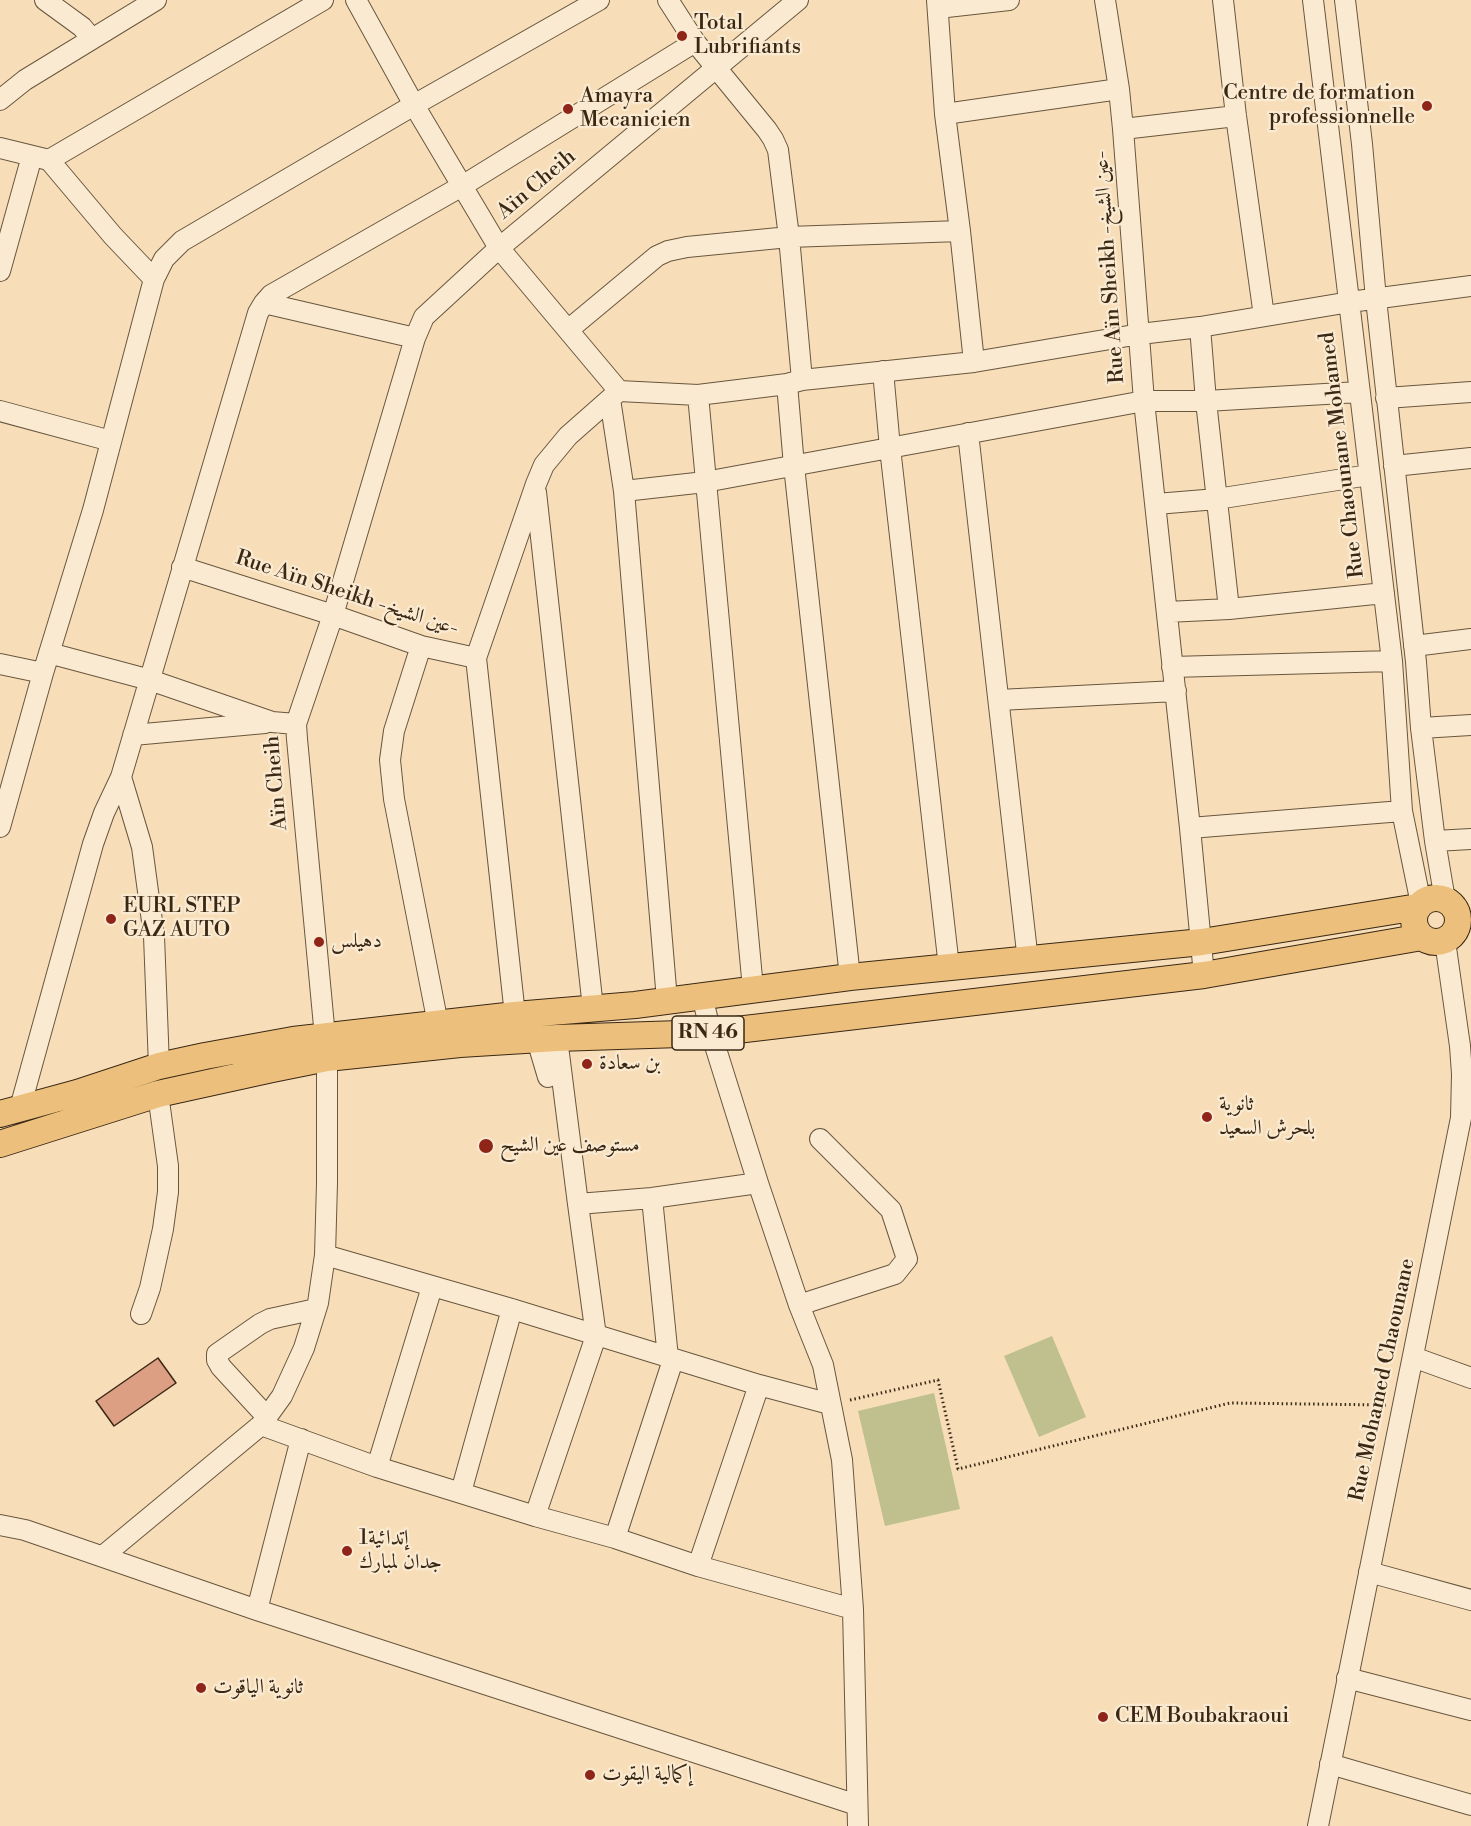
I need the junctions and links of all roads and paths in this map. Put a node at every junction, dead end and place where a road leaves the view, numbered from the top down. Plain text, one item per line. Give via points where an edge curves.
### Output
1 (45, 0) edge
2 (156, 0) edge
3 (323, 0) edge
4 (356, 0) edge
5 (599, 0) edge
6 (668, 0) edge
7 (798, 0) edge
8 (1009, 0) edge
9 (1104, 0) edge
10 (1223, 0) edge
11 (1313, 0) edge
12 (1345, 0) edge
13 (938, 4) edge
14 (92, 39) junction
15 (695, 42) junction
16 (716, 66) junction
17 (1119, 89) junction
18 (0, 100) edge
19 (414, 105) junction
20 (945, 114) junction
21 (1358, 114) junction
22 (1236, 116) junction
23 (1327, 118) junction
24 (1123, 129) junction
25 (0, 148) edge
26 (40, 158) junction
27 (462, 186) junction
28 (960, 231) junction
29 (789, 237) junction
30 (499, 248) junction
31 (0, 271) edge
32 (154, 279) junction
33 (1471, 286) edge
34 (1376, 299) junction
35 (1350, 302) junction
36 (264, 303) junction
37 (1264, 316) junction
38 (1200, 327) junction
39 (568, 330) junction
40 (1140, 334) junction
41 (415, 338) junction
42 (974, 362) junction
43 (883, 371) junction
44 (795, 382) junction
45 (1359, 392) junction
46 (1471, 392) edge
47 (614, 395) junction
48 (698, 395) junction
49 (1386, 398) junction
50 (1144, 401) junction
51 (1206, 401) junction
52 (0, 411) edge
53 (968, 433) junction
54 (111, 441) junction
55 (890, 448) junction
56 (1471, 458) edge
57 (794, 466) junction
58 (1394, 466) junction
59 (1369, 475) junction
60 (705, 482) junction
61 (536, 484) junction
62 (624, 491) junction
63 (1217, 499) junction
64 (1155, 504) junction
65 (182, 567) junction
66 (1383, 593) junction
67 (1229, 609) junction
68 (1167, 612) junction
69 (333, 615) junction
70 (1471, 639) edge
71 (421, 646) junction
72 (1414, 646) junction
73 (49, 653) junction
74 (476, 658) junction
75 (1392, 661) junction
76 (0, 664) edge
77 (1172, 667) junction
78 (43, 673) junction
79 (150, 680) junction
80 (1176, 691) junction
81 (999, 700) junction
82 (272, 722) junction
83 (296, 724) junction
84 (1471, 725) edge
85 (1421, 728) junction
86 (133, 735) junction
87 (121, 777) junction
88 (1402, 811) junction
89 (0, 827) edge
90 (1190, 828) junction
91 (1471, 839) edge
92 (1435, 841) junction
93 (1441, 904) edge
94 (1447, 937) edge
95 (1202, 942) junction
96 (1028, 961) junction
97 (949, 967) junction
98 (1204, 975) junction
99 (850, 977) junction
100 (753, 989) junction
101 (702, 996) junction
102 (667, 1000) junction
103 (592, 1008) junction
104 (515, 1015) junction
105 (438, 1024) junction
106 (711, 1033) junction
107 (547, 1039) junction
108 (1465, 1045) edge
109 (325, 1048) junction
110 (159, 1066) junction
111 (548, 1077) dead end
112 (158, 1094) junction
113 (10, 1111) edge
114 (1466, 1119) edge
115 (820, 1139) dead end
116 (0, 1144) edge
117 (758, 1183) junction
118 (652, 1198) junction
119 (578, 1204) junction
120 (325, 1255) junction
121 (432, 1287) junction
122 (799, 1305) junction
123 (316, 1309) junction
124 (512, 1309) junction
125 (141, 1314) dead end
126 (596, 1336) junction
127 (1413, 1357) junction
128 (671, 1359) junction
129 (1471, 1378) edge
130 (759, 1385) junction
131 (830, 1404) junction
132 (1402, 1406) junction
133 (264, 1421) junction
134 (301, 1439) junction
135 (377, 1467) junction
136 (461, 1492) junction
137 (535, 1516) junction
138 (0, 1526) edge
139 (615, 1538) junction
140 (103, 1556) junction
141 (698, 1566) junction
142 (1369, 1572) junction
143 (1471, 1600) edge
144 (853, 1609) junction
145 (257, 1610) junction
146 (1347, 1678) junction
147 (1471, 1710) edge
148 (1330, 1764) junction
149 (857, 1805) junction
150 (1471, 1805) edge
151 (858, 1826) edge
152 (1317, 1826) edge

1 - 14 street
2 - 14 street
3 - 26 street
4 - 19 street
5 - 19 street
6 - 15 street
7 - 16 street
8 - 13 street
9 - 17 street, Rue Aïn Sheikh -عين الشيخ-
10 - 22 street
11 - 23 street, Rue Chaounane Mohamed
12 - 21 street
13 - 20 street
14 - 18 street
15 - 16 street
15 - 27 street
16 - 29 street via 773,139
16 - 30 street, Aïn Cheih
17 - 20 street
17 - 24 street, Rue Aïn Sheikh -عين الشيخ-
19 - 27 street
19 - 32 street via 182,242 164,259
20 - 28 street
21 - 23 street
21 - 34 street
22 - 24 street, Rue Aïn Sheikh -عين الشيخ-
22 - 37 street
23 - 35 street, Rue Chaounane Mohamed
24 - 40 street, Rue Aïn Sheikh -عين الشيخ-
25 - 26 street
26 - 31 street
26 - 32 street
27 - 30 street
27 - 36 street via 271,295
28 - 29 street
28 - 42 street
29 - 39 street via 668,251
29 - 44 street
30 - 39 street
30 - 41 street, Aïn Cheih via 424,317
32 - 54 street
33 - 34 street
34 - 35 street
34 - 49 street
35 - 37 street
35 - 45 street, Rue Chaounane Mohamed
36 - 41 street
36 - 65 street
37 - 38 street
38 - 40 street
38 - 51 street
39 - 47 street
40 - 42 street
40 - 50 street, Rue Aïn Sheikh -عين الشيخ-
41 - 69 street, Aïn Cheih
42 - 43 street
43 - 44 street
43 - 55 street
44 - 48 street
44 - 57 street
45 - 51 street, Rue Aïn Sheikh -عين الشيخ-
45 - 59 street, Rue Chaounane Mohamed
46 - 49 street
47 - 48 street
47 - 61 street, Rue Aïn Sheikh -عين الشيخ- via 567,436 544,465
47 - 62 street
48 - 60 street
49 - 58 street
50 - 51 street, Rue Aïn Sheikh -عين الشيخ-
50 - 53 street, Rue Aïn Sheikh -عين الشيخ-
50 - 64 street, Rue Aïn Sheikh -عين الشيخ-
51 - 63 street
52 - 54 street
53 - 55 street, Rue Aïn Sheikh -عين الشيخ-
53 - 81 street
54 - 73 street
55 - 57 street, Rue Aïn Sheikh -عين الشيخ-
55 - 97 street
56 - 58 street
57 - 60 street, Rue Aïn Sheikh -عين الشيخ-
57 - 99 street
58 - 72 street
59 - 63 street
59 - 66 street, Rue Chaounane Mohamed
60 - 62 street, Rue Aïn Sheikh -عين الشيخ-
60 - 100 street
61 - 74 street, Rue Aïn Sheikh -عين الشيخ-
61 - 103 street
62 - 102 street
63 - 64 street
63 - 67 street
64 - 68 street, Rue Aïn Sheikh -عين الشيخ-
65 - 69 street, Rue Aïn Sheikh -عين الشيخ-
65 - 79 street
66 - 67 street
66 - 75 street, Rue Chaounane Mohamed
67 - 68 street
68 - 77 street, Rue Aïn Sheikh -عين الشيخ-
69 - 71 street, Rue Aïn Sheikh -عين الشيخ-
69 - 83 street, Aïn Cheih
70 - 72 street
71 - 74 street, Rue Aïn Sheikh -عين الشيخ-
71 - 105 street via 394,730 390,760 394,799
72 - 85 street
73 - 78 street
73 - 79 street, Aïn Cheih
74 - 104 street
75 - 77 street
75 - 88 street, Rue Chaounane Mohamed
76 - 78 street
77 - 80 street, Rue Aïn Sheikh -عين الشيخ-
78 - 89 street
79 - 82 street, Aïn Cheih
79 - 86 street
80 - 81 street
80 - 90 street, Rue Aïn Sheikh -عين الشيخ-
81 - 96 street
82 - 83 street, Aïn Cheih
82 - 86 street
83 - 109 street, Aïn Cheih
84 - 85 street
85 - 92 street
86 - 87 street
87 - 110 street via 141,847 154,936
87 - 113 street via 93,844
88 - 90 street
88 - 93 street, Rue Chaounane Mohamed
90 - 95 street, Rue Aïn Sheikh -عين الشيخ-
91 - 92 street
92 - 93 street
93 - 94 main road via 1455,909 1458,920 1456,931
93 - 94 main road via 1414,919 1417,932
93 - 95 main road, RN 46
94 - 98 main road, RN 46
94 - 108 street, Rue Mohamed Chaounane
95 - 96 main road, RN 46
95 - 98 street, Rue Aïn Sheikh -عين الشيخ-
96 - 97 main road, RN 46
97 - 99 main road, RN 46
98 - 106 main road, RN 46
99 - 100 main road, RN 46
100 - 101 main road, RN 46
101 - 102 main road, RN 46
101 - 106 street
102 - 103 main road, RN 46
103 - 104 main road, RN 46
104 - 105 main road, RN 46
105 - 109 main road, RN 46
106 - 107 main road, RN 46
106 - 117 street
107 - 109 main road, RN 46
107 - 111 street
107 - 119 street
108 - 114 street, Rue Mohamed Chaounane via 1462,1074
109 - 110 main road, RN 46 via 293,1040
109 - 112 main road, RN 46 via 272,1068
109 - 120 street, Aïn Cheih
110 - 113 main road, RN 46
112 - 116 main road, RN 46
112 - 125 street via 168,1192 164,1229
114 - 127 street, Rue Mohamed Chaounane
115 - 122 street via 891,1210 907,1258 895,1274
117 - 118 street
117 - 122 street
118 - 119 street
118 - 128 street
119 - 126 street
120 - 121 street
120 - 123 street, Aïn Cheih
121 - 124 street
121 - 135 street
122 - 131 street via 823,1365
123 - 133 street, Aïn Cheih via 304,1348 282,1396
123 - 133 street via 270,1319 217,1354 221,1366
124 - 126 street
124 - 136 street
126 - 128 street
126 - 137 street
127 - 129 street
127 - 132 street, Rue Mohamed Chaounane
128 - 130 street
128 - 139 street
130 - 131 street
130 - 141 street
131 - 132 path via 938,1380 958,1469 1230,1403
131 - 144 street via 842,1460
132 - 142 street, Rue Mohamed Chaounane
133 - 134 street
133 - 140 street, Aïn Cheih
134 - 135 street
134 - 145 street
135 - 136 street
136 - 137 street
137 - 139 street
138 - 140 street via 25,1530
139 - 141 street
140 - 145 street
141 - 144 street
142 - 143 street
142 - 146 street, Rue Mohamed Chaounane
144 - 149 street
145 - 149 street
146 - 147 street
146 - 148 street, Rue Mohamed Chaounane
148 - 150 street
148 - 152 street, Rue Mohamed Chaounane
149 - 151 street

